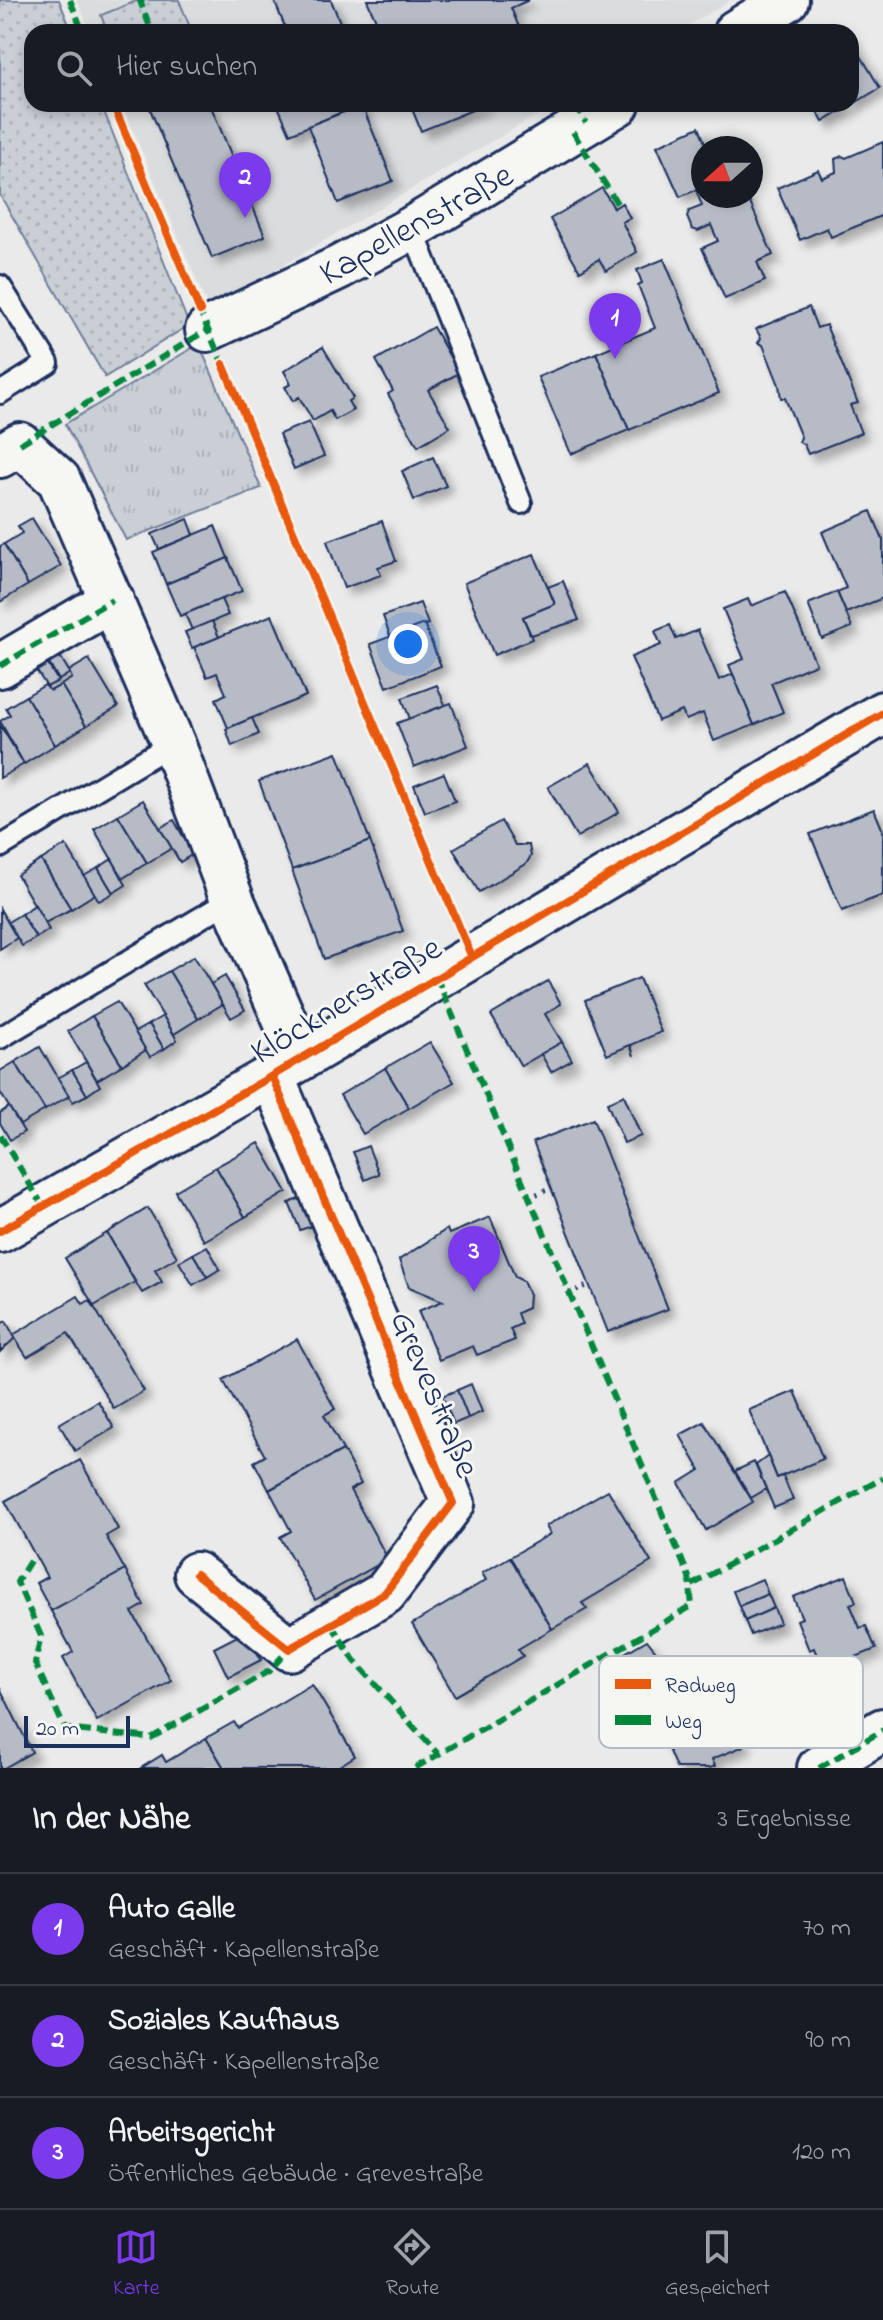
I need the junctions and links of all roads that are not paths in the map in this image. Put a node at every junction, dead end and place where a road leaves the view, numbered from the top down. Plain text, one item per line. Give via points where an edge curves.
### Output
1 (787, 0) edge
2 (748, 24) edge
3 (605, 112) edge
4 (412, 228) junction
5 (0, 286) edge
6 (207, 330) dead end
7 (0, 393) edge
8 (0, 456) edge
9 (521, 503) dead end
10 (112, 600) junction
11 (0, 666) edge
12 (883, 713) edge
13 (173, 743) junction
14 (0, 847) edge
15 (232, 899) junction
16 (0, 1038) edge
17 (286, 1067) junction
18 (0, 1231) edge
19 (196, 1574) dead end
20 (883, 1730) edge
21 (863, 1742) edge
22 (853, 1748) edge
23 (819, 1768) edge

1 - 2 street
3 - 4 street, Kapellenstraße
4 - 6 street, Kapellenstraße
4 - 9 lane
5 - 7 lane via 48,363
8 - 10 street via 20,444 59,480
10 - 11 street
10 - 13 street
12 - 17 street, Klöcknerstraße
13 - 14 lane
13 - 15 street
15 - 16 lane
15 - 17 street
17 - 18 street, Klöcknerstraße
17 - 19 street, Grevestraße via 453,1503 385,1593 289,1649
20 - 21 street
22 - 23 street

